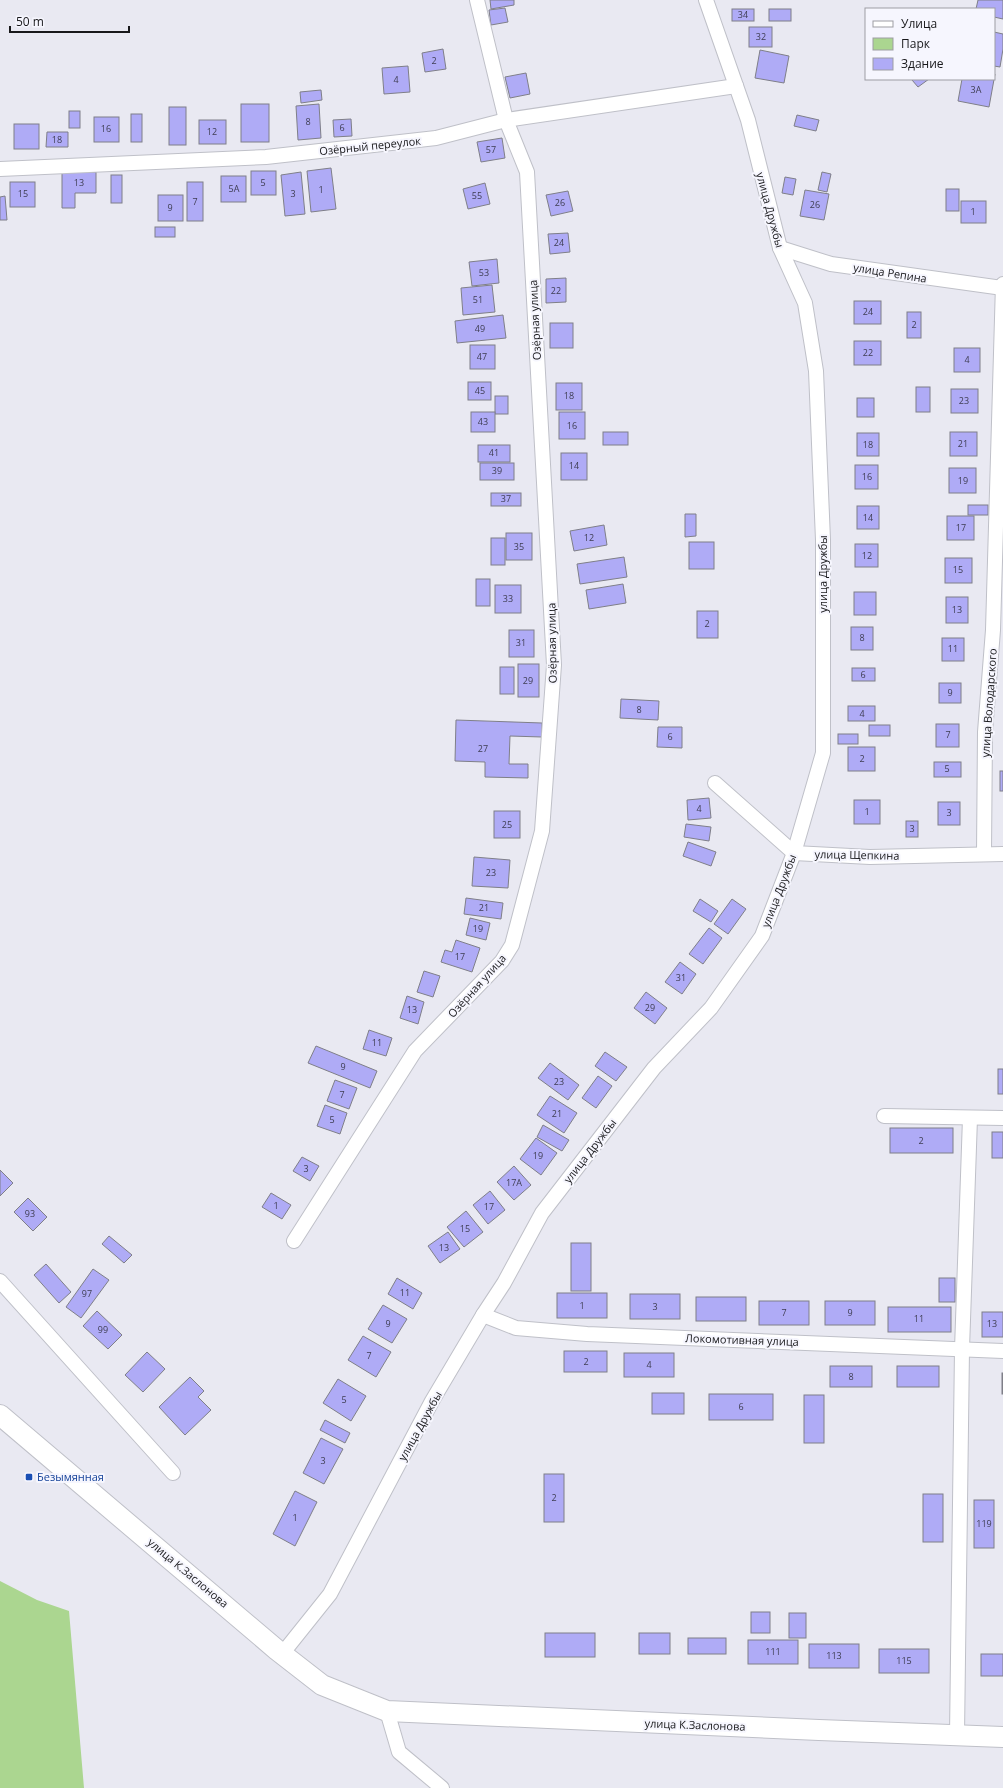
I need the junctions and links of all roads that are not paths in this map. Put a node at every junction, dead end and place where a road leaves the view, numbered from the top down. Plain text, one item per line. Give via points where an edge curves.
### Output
1 (478, 0) edge
2 (706, 0) edge
3 (736, 86) junction
4 (506, 120) junction
5 (0, 169) edge
6 (780, 248) junction
7 (1003, 284) edge
8 (1003, 288) edge
9 (999, 583) edge
10 (715, 783) dead end
11 (984, 853) junction
12 (794, 854) junction
13 (1003, 854) edge
14 (884, 1116) dead end
15 (970, 1118) junction
16 (1003, 1118) edge
17 (294, 1241) dead end
18 (0, 1281) edge
19 (483, 1315) junction
20 (962, 1349) junction
21 (1003, 1351) edge
22 (0, 1415) edge
23 (172, 1473) dead end
24 (282, 1654) junction
25 (387, 1711) junction
26 (957, 1735) junction
27 (1003, 1737) edge
28 (442, 1788) edge

1 - 4 street, Озёрная улица
2 - 3 street, улица Дружбы
3 - 4 street, Озёрный переулок
3 - 6 street, улица Дружбы via 748,120
4 - 5 street, Озёрный переулок via 436,138 266,157
4 - 17 street, Озёрная улица via 527,172 554,665 542,831 512,945 502,962 415,1051
6 - 8 street, улица Репина via 831,264
6 - 12 street, улица Дружбы via 805,303 816,371 823,540 823,753
7 - 8 street, улица Володарского
8 - 9 street, улица Володарского
9 - 11 street, улица Володарского via 985,732
10 - 12 street
11 - 12 street, улица Щепкина via 870,857
11 - 13 street, улица Щепкина
12 - 19 street, улица Дружбы via 762,936 711,1008 654,1068 542,1213 504,1283
14 - 15 street
15 - 16 street
15 - 20 street
18 - 23 street
19 - 20 street, Локомотивная улица via 516,1328 587,1334
19 - 24 street, улица Дружбы via 432,1401 330,1594
20 - 21 street, Локомотивная улица
20 - 26 street
22 - 24 street, улица К.Заслонова
24 - 25 street, улица К.Заслонова via 322,1685
25 - 26 street, улица К.Заслонова
25 - 28 street via 399,1752
26 - 27 street, улица К.Заслонова

